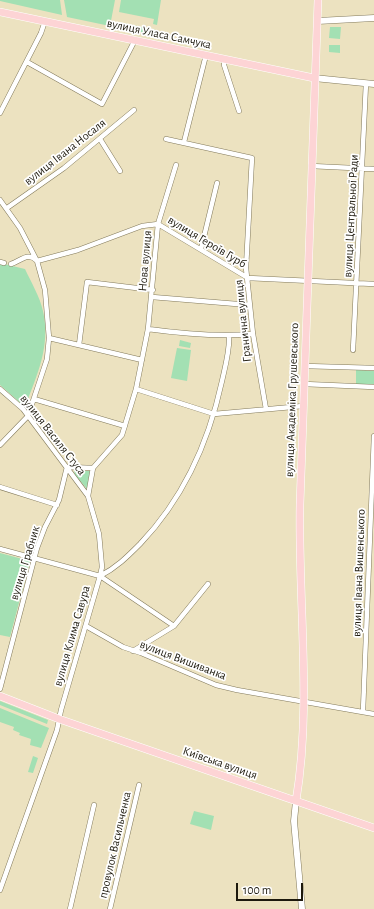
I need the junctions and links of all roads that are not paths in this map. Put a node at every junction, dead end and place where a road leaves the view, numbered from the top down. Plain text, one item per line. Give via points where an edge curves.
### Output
1 (318, 0) edge
2 (0, 12) edge
3 (374, 18) edge
4 (45, 21) junction
5 (318, 21) junction
6 (135, 40) junction
7 (206, 55) junction
8 (225, 59) junction
9 (27, 62) junction
10 (314, 78) junction
11 (366, 83) junction
12 (374, 84) edge
13 (134, 110) dead end
14 (239, 111) dead end
15 (0, 113) edge
16 (100, 139) junction
17 (166, 139) dead end
18 (184, 142) junction
19 (176, 165) dead end
20 (311, 166) junction
21 (363, 168) junction
22 (374, 169) edge
23 (120, 171) dead end
24 (217, 183) dead end
25 (0, 200) edge
26 (7, 208) junction
27 (158, 224) junction
28 (201, 249) junction
29 (37, 261) junction
30 (11, 264) dead end
31 (248, 278) junction
32 (307, 282) junction
33 (358, 283) junction
34 (374, 284) edge
35 (152, 290) junction
36 (152, 297) junction
37 (249, 305) junction
38 (148, 329) junction
39 (253, 334) junction
40 (229, 336) junction
41 (49, 338) junction
42 (79, 344) junction
43 (353, 350) dead end
44 (142, 360) junction
45 (305, 366) junction
46 (374, 368) edge
47 (304, 384) junction
48 (374, 387) edge
49 (0, 389) edge
50 (136, 389) junction
51 (34, 399) junction
52 (303, 406) junction
53 (266, 409) junction
54 (214, 414) junction
55 (28, 416) junction
56 (125, 426) junction
57 (374, 436) edge
58 (0, 445) edge
59 (67, 467) junction
60 (93, 468) junction
61 (373, 469) edge
62 (0, 488) edge
63 (88, 496) junction
64 (57, 505) junction
65 (373, 516) edge
66 (0, 549) edge
67 (34, 558) junction
68 (372, 563) edge
69 (100, 576) junction
70 (208, 584) dead end
71 (367, 610) junction
72 (374, 611) edge
73 (86, 626) junction
74 (174, 626) junction
75 (133, 651) junction
76 (0, 689) edge
77 (0, 696) edge
78 (303, 702) junction
79 (363, 712) junction
80 (374, 714) edge
81 (59, 719) junction
82 (139, 785) dead end
83 (296, 801) junction
84 (94, 806) dead end
85 (374, 828) edge
86 (0, 890) edge
87 (70, 909) edge
88 (110, 909) edge
89 (302, 909) edge

1 - 5 main road, вулиця Академіка Грушевського
2 - 4 main road, вулиця Уласа Самчука
3 - 5 street
4 - 6 main road, вулиця Уласа Самчука
4 - 9 street
5 - 10 main road, вулиця Академіка Грушевського
6 - 7 main road, вулиця Уласа Самчука
6 - 9 street via 102,104
7 - 8 main road, вулиця Уласа Самчука
7 - 18 street
8 - 10 main road, вулиця Уласа Самчука
8 - 14 street via 224,65
9 - 15 street
10 - 11 street
10 - 20 main road, вулиця Академіка Грушевського
11 - 12 street
11 - 21 street, вулиця Центральної Ради
13 - 16 street, вулиця Івана Носаля
16 - 23 street
16 - 26 street, вулиця Івана Носаля
17 - 18 street
18 - 31 street, Гранична вулиця via 252,158 246,268
19 - 27 street, Нова вулиця
20 - 21 street
20 - 32 main road, вулиця Академіка Грушевського
21 - 22 street
21 - 33 street, вулиця Центральної Ради
24 - 28 street
25 - 26 street
26 - 29 street via 28,241
27 - 28 street, вулиця Героїв Гурб
27 - 29 street, вулиця Героїв Гурб via 142,226 78,250
27 - 35 street, Нова вулиця
28 - 31 street, вулиця Героїв Гурб
29 - 30 street, вулиця Героїв Гурб via 29,256
29 - 41 street via 46,296
31 - 32 street, вулиця Героїв Гурб
31 - 37 street, Гранична вулиця
32 - 33 street, вулиця Героїв Гурб
32 - 45 main road, вулиця Академіка Грушевського
33 - 34 street, вулиця Героїв Гурб
33 - 43 street, вулиця Центральної Ради
35 - 36 street, Нова вулиця
35 - 42 street via 87,282
36 - 37 street
36 - 38 street, Нова вулиця
37 - 39 street, Гранична вулиця
38 - 40 street via 196,336
38 - 44 street, Нова вулиця
39 - 40 street
39 - 53 street, Гранична вулиця
40 - 54 street, вулиця Клима Савура
41 - 42 street
41 - 51 street via 47,359
42 - 44 street
44 - 50 street, Нова вулиця
45 - 46 street
45 - 47 main road, вулиця Академіка Грушевського
47 - 48 street
47 - 52 main road, вулиця Академіка Грушевського
49 - 55 street, вулиця Василя Стуса via 24,409
50 - 54 street
50 - 56 street, Нова вулиця
51 - 55 street
51 - 56 street
52 - 53 street
52 - 78 main road, вулиця Академіка Грушевського via 299,563
53 - 54 street
54 - 69 street, вулиця Клима Савура via 193,466 164,516 126,558 114,569
55 - 58 street
55 - 59 street, вулиця Василя Стуса
56 - 60 street, Нова вулиця via 113,447
57 - 61 street, вулиця Івана Вишенського
59 - 60 street
59 - 63 street, вулиця Василя Стуса
59 - 64 street, вулиця Грабник
60 - 63 street
61 - 65 street, вулиця Івана Вишенського
62 - 64 street
63 - 69 street via 99,534 102,567
64 - 67 street, вулиця Грабник via 41,535
65 - 68 street, вулиця Івана Вишенського
66 - 67 street
67 - 69 street
67 - 76 street, вулиця Грабник
68 - 71 street, вулиця Івана Вишенського
69 - 73 street, вулиця Клима Савура
69 - 74 street
70 - 74 street
71 - 72 street
71 - 79 street, вулиця Івана Вишенського
73 - 75 street, вулиця Вишиванка
73 - 81 street, вулиця Клима Савура
74 - 75 street
75 - 78 street, вулиця Вишиванка via 216,685
77 - 81 main road, Київська вулиця
78 - 79 street, вулиця Вишиванка
78 - 83 main road, вулиця Академіка Грушевського
79 - 80 street, вулиця Вишиванка
81 - 83 main road, Київська вулиця
81 - 86 street, вулиця Клима Савура
82 - 88 street, провулок Васильченка
83 - 85 main road, Київська вулиця
83 - 89 street via 294,821
84 - 87 street

